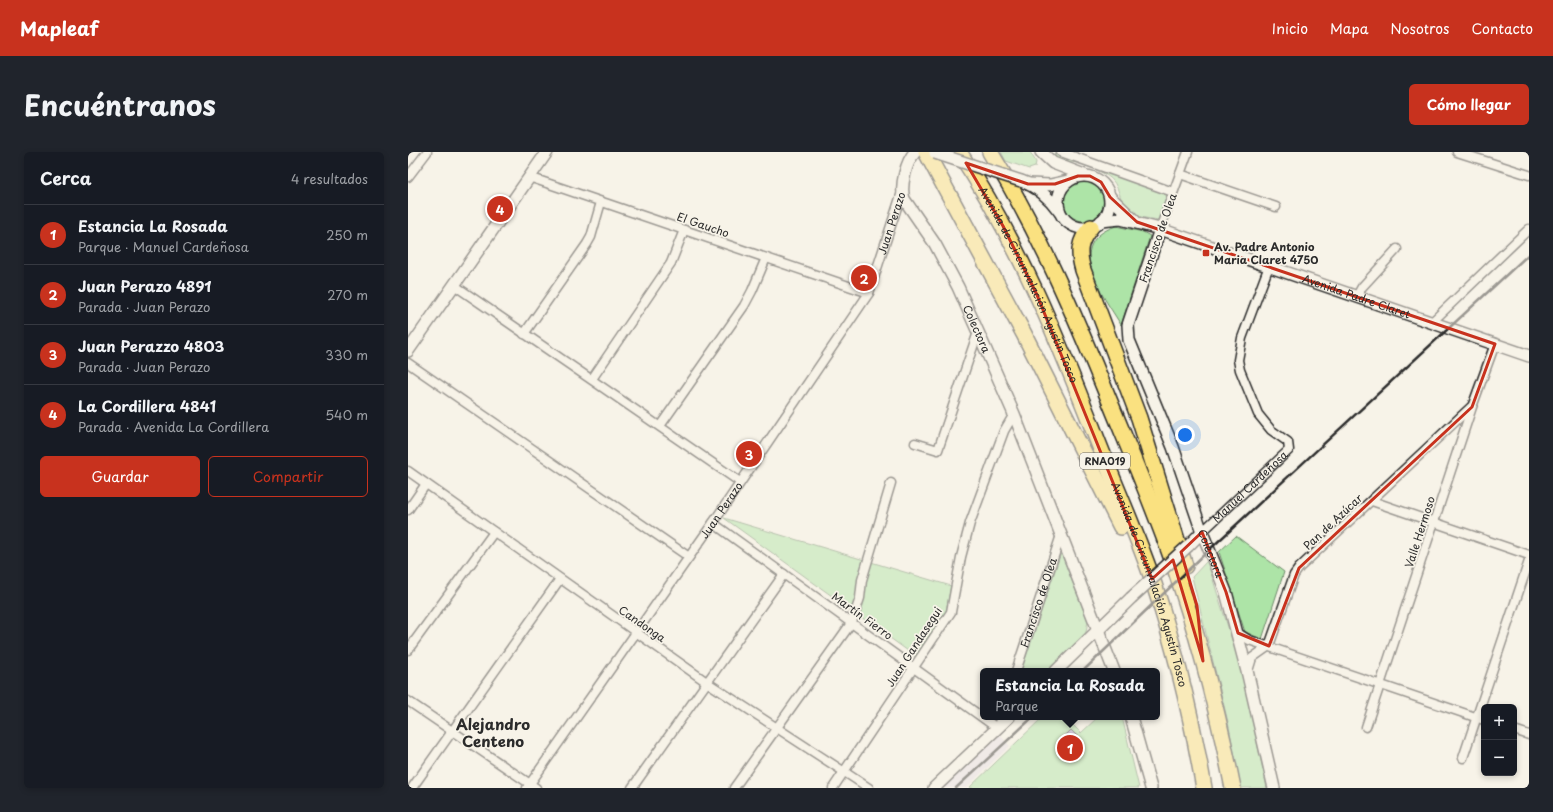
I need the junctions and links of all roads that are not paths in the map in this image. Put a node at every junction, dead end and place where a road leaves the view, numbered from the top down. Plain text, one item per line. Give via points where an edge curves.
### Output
1 (427, 152) edge
2 (547, 152) edge
3 (916, 152) edge
4 (990, 152) edge
5 (1041, 152) edge
6 (1061, 152) edge
7 (1188, 152) edge
8 (1457, 152) edge
9 (940, 158) edge
10 (1180, 174) junction
11 (1529, 175) edge
12 (1084, 176) junction
13 (408, 177) edge
14 (529, 177) junction
15 (1068, 181) junction
16 (1025, 182) junction
17 (902, 192) junction
18 (1173, 192) junction
19 (1110, 197) junction
20 (601, 202) junction
21 (1276, 207) dead end
22 (1059, 211) junction
23 (1137, 222) junction
24 (1096, 224) junction
25 (1529, 229) edge
26 (684, 230) junction
27 (1160, 230) junction
28 (1397, 249) dead end
29 (766, 258) junction
30 (1269, 266) junction
31 (454, 285) junction
32 (869, 293) junction
33 (1357, 296) junction
34 (1432, 321) junction
35 (1128, 325) joint
36 (978, 332) junction
37 (524, 334) junction
38 (1495, 344) junction
39 (408, 351) edge
40 (1529, 356) edge
41 (408, 363) edge
42 (592, 379) junction
43 (1472, 407) junction
44 (1014, 414) junction
45 (660, 426) junction
46 (915, 443) dead end
47 (408, 471) edge
48 (740, 482) junction
49 (426, 484) junction
50 (892, 484) dead end
51 (1372, 501) junction
52 (408, 510) edge
53 (713, 523) junction
54 (1434, 524) junction
55 (494, 532) junction
56 (1202, 532) junction
57 (1061, 535) junction
58 (1529, 555) edge
59 (689, 557) junction
60 (1529, 561) edge
61 (784, 574) junction
62 (560, 579) junction
63 (852, 622) junction
64 (1098, 629) junction
65 (636, 633) junction
66 (1238, 633) junction
67 (1270, 646) junction
68 (408, 650) edge
69 (1203, 661) junction
70 (914, 668) junction
71 (1017, 668) edge
72 (1059, 668) edge
73 (1113, 668) edge
74 (1248, 675) junction
75 (1182, 680) junction
76 (708, 683) junction
77 (1380, 684) junction
78 (408, 701) edge
79 (980, 716) edge
80 (1480, 718) edge
81 (986, 720) edge
82 (1000, 720) edge
83 (1006, 720) edge
84 (1132, 720) edge
85 (1366, 727) dead end
86 (997, 728) junction
87 (777, 729) junction
88 (452, 731) junction
89 (1517, 731) edge
90 (1529, 735) edge
91 (1463, 758) dead end
92 (844, 771) junction
93 (531, 787) edge
94 (412, 788) edge
95 (632, 788) edge
96 (734, 788) edge
97 (833, 788) edge
98 (868, 788) edge
99 (934, 788) edge
100 (1151, 788) edge
101 (1204, 788) edge
102 (1233, 788) edge
103 (1274, 788) edge

1 - 13 street
2 - 14 main road
3 - 17 main road, Juan Perazo via 908,164
4 - 69 highway, RNA019 via 1033,228 1082,333 1168,547
5 - 12 main road via 1053,163
6 - 18 street
7 - 10 street, Francisco de Olea
8 - 11 street
9 - 16 main road, bridge
9 - 75 highway via 1116,513 1132,551 1160,635
9 - 75 highway, Avenida de Circunvalación Agustín Tosco / RNA019 via 980,185 1037,295 1154,584
10 - 18 street, Francisco de Olea
10 - 21 street
12 - 15 main road
12 - 19 main road via 1101,182
14 - 20 street, El Gaucho
14 - 31 main road
15 - 16 main road via 1050,185
15 - 22 main road via 1059,195
16 - 22 main road via 1050,200
17 - 32 street, Juan Perazo
17 - 36 main road, Colectora via 907,204 941,255
18 - 27 street, Francisco de Olea
19 - 23 main road, Avenida Padre Claret
19 - 24 main road via 1109,208
20 - 26 street, El Gaucho
20 - 37 street via 587,244
22 - 24 main road via 1071,225 1081,228
23 - 24 main road, Avenida Padre Claret via 1115,219
23 - 27 main road, Avenida Padre Claret
24 - 69 highway via 1081,241 1081,262 1151,455 1197,606
25 - 34 street
26 - 29 street, El Gaucho
26 - 42 street via 671,263
27 - 30 main road, Avenida Padre Claret
27 - 35 main road, Francisco de Olea
28 - 33 street via 1362,287
29 - 32 street, El Gaucho
29 - 45 street via 744,306
30 - 33 main road, Avenida Padre Claret
30 - 56 street, Manuel Cardeñosa via 1242,338 1238,360 1258,414 1289,446 1287,453
31 - 37 street
31 - 39 main road
32 - 48 street, Juan Perazo
33 - 34 main road, Avenida Padre Claret
34 - 38 main road, Avenida Padre Claret
35 - 56 main road, Colectora via 1129,340 1173,447
36 - 44 main road, Colectora
36 - 46 street via 938,450
37 - 42 street
38 - 40 main road, Avenida Padre Claret
38 - 43 street, Valle Hermoso
41 - 59 street
42 - 45 street
43 - 51 street, Pan de Azúcar
43 - 54 street, Valle Hermoso
44 - 57 main road, Colectora
44 - 70 street, Juan Gandasegui via 1004,431 970,523 951,612
45 - 48 street
47 - 49 street, Candonga
48 - 53 street, Juan Perazo
49 - 52 street
49 - 55 street, Candonga
50 - 63 street via 862,580 858,606
51 - 54 street
51 - 67 street, Pan de Azúcar via 1294,575
53 - 59 street, Juan Perazo
53 - 61 street, Martín Fierro
54 - 58 street
54 - 77 street, Valle Hermoso
55 - 62 street, Candonga
55 - 68 street
56 - 64 main road, bridge
56 - 66 main road, Colectora via 1226,592
57 - 64 main road, Colectora
57 - 71 street, Francisco de Olea
59 - 65 street, Juan Perazo
60 - 80 street
61 - 63 street, Martín Fierro
61 - 76 street
62 - 65 street, Candonga
62 - 88 street
63 - 70 street, Martín Fierro
63 - 87 street
64 - 72 main road
64 - 73 main road, Colectora
65 - 76 street, Candonga
65 - 93 street, Juan Perazo
66 - 67 street
66 - 74 main road, Colectora
67 - 74 street via 1252,658
67 - 77 street
69 - 102 highway, RNA019
70 - 79 street, Martín Fierro
70 - 92 street, Juan Gandasegui
74 - 103 main road, Colectora
75 - 101 highway, Avenida de Circunvalación Agustín Tosco / RNA019
76 - 87 street, Candonga
76 - 95 street
77 - 80 street
77 - 85 street, Valle Hermoso
78 - 88 street
80 - 91 street
81 - 86 street, Martín Fierro
82 - 86 street
83 - 86 main road
84 - 100 main road
86 - 99 main road
87 - 92 street, Candonga
87 - 96 street
88 - 93 street
88 - 94 street
89 - 90 street
92 - 97 street, Juan Gandasegui
92 - 98 street, Candonga

